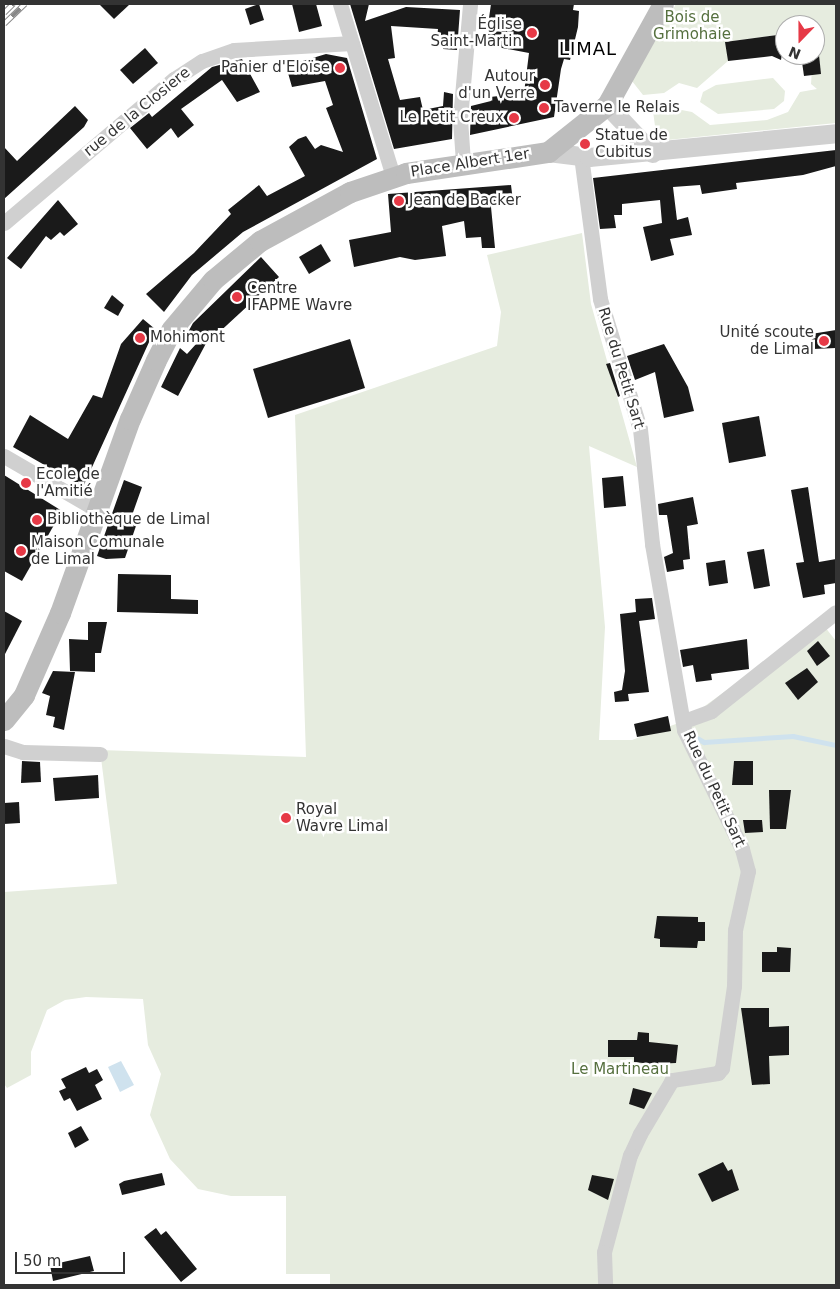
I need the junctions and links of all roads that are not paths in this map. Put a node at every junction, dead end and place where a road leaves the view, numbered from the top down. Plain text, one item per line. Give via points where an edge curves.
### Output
1 (340, 4) edge
2 (470, 4) edge
3 (663, 4) edge
4 (352, 43) junction
5 (608, 105) junction
6 (836, 133) edge
7 (548, 152) junction
8 (660, 152) junction
9 (581, 156) junction
10 (463, 162) junction
11 (392, 176) junction
12 (4, 223) edge
13 (4, 456) edge
14 (97, 510) junction
15 (836, 612) edge
16 (4, 720) edge
17 (684, 721) junction
18 (4, 746) edge
19 (100, 754) dead end
20 (605, 1285) edge

1 - 4 street
2 - 10 street via 460,119
3 - 5 main road
4 - 11 street
4 - 12 street, rue de la Closiere via 234,50 202,61 174,79
5 - 7 main road, Place Albert 1er
5 - 8 street
6 - 8 street, Place Albert 1er
7 - 9 street, Place Albert 1er
7 - 10 main road, Place Albert 1er
8 - 9 street, Place Albert 1er
9 - 17 street, Rue du Petit Sart via 600,299 640,429 656,568
10 - 11 main road, Place Albert 1er
11 - 14 main road, Place Albert 1er via 350,192 260,241 232,261 190,304 156,360
13 - 14 street
14 - 16 main road, Place Albert 1er via 40,659 24,695
15 - 17 street via 711,711
17 - 20 street, Rue du Petit Sart via 684,730 742,849 748,871 735,930 734,986 724,1060 718,1073 672,1080 640,1134 630,1155 604,1252
18 - 19 street via 23,752

